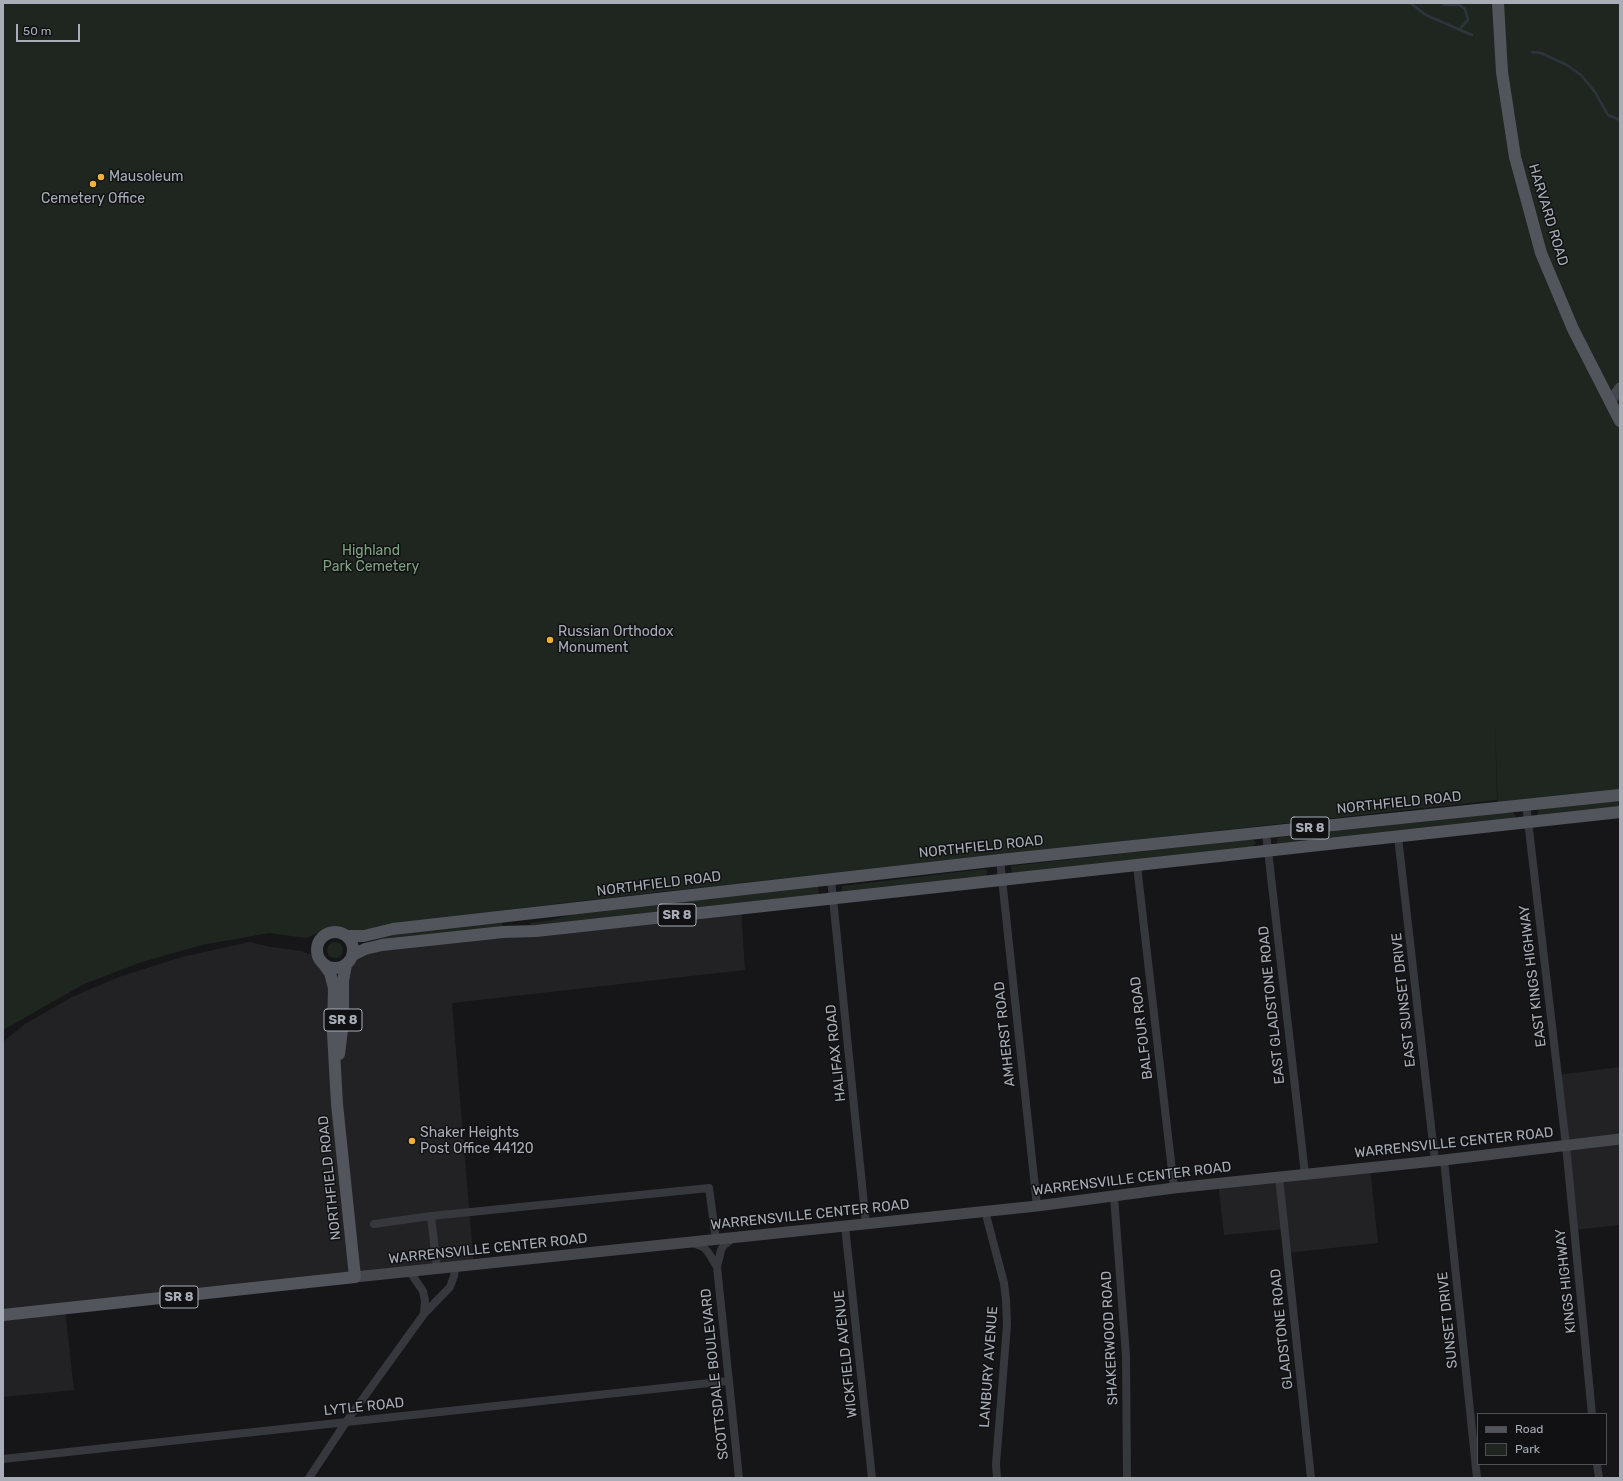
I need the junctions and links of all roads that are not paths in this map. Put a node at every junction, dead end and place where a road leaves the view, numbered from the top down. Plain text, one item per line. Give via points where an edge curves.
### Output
1 (1498, 3) edge
2 (1620, 388) edge
3 (1615, 402) edge
4 (1620, 421) edge
5 (1620, 795) edge
6 (1526, 804) junction
7 (1620, 812) edge
8 (1528, 822) junction
9 (1266, 833) junction
10 (1398, 837) junction
11 (1268, 851) junction
12 (1000, 860) junction
13 (1137, 866) junction
14 (830, 879) junction
15 (1002, 880) junction
16 (833, 898) junction
17 (347, 936) junction
18 (350, 960) junction
19 (325, 966) junction
20 (336, 1074) junction
21 (1620, 1139) edge
22 (1566, 1145) junction
23 (1440, 1160) junction
24 (1305, 1174) junction
25 (1279, 1177) junction
26 (1174, 1188) junction
27 (1114, 1196) junction
28 (1037, 1206) junction
29 (985, 1212) junction
30 (431, 1216) junction
31 (374, 1224) dead end
32 (866, 1224) junction
33 (845, 1226) junction
34 (733, 1238) junction
35 (716, 1240) junction
36 (693, 1243) junction
37 (716, 1267) junction
38 (455, 1268) junction
39 (437, 1269) junction
40 (410, 1272) junction
41 (355, 1277) junction
42 (424, 1314) junction
43 (3, 1315) edge
44 (728, 1381) junction
45 (1592, 1413) edge
46 (346, 1422) junction
47 (3, 1459) edge
48 (1597, 1465) edge
49 (309, 1478) edge
50 (739, 1478) edge
51 (872, 1478) edge
52 (998, 1478) edge
53 (1127, 1478) edge
54 (1311, 1478) edge
55 (1478, 1478) edge
56 (1599, 1478) edge

1 - 3 main road, HARVARD ROAD via 1502,72 1515,158 1541,252 1573,329
2 - 3 main road
3 - 4 main road, HARVARD ROAD
5 - 6 main road, NORTHFIELD ROAD / SR 8
6 - 8 street, EAST KINGS HIGHWAY
6 - 9 main road, NORTHFIELD ROAD / SR 8
7 - 8 main road, SR 8
8 - 10 main road, SR 8
8 - 22 street, EAST KINGS HIGHWAY
9 - 11 street, EAST GLADSTONE ROAD
9 - 12 main road, NORTHFIELD ROAD / SR 8
10 - 11 main road, SR 8
10 - 23 street, EAST SUNSET DRIVE
11 - 13 main road, SR 8
11 - 24 street, EAST GLADSTONE ROAD
12 - 14 main road, NORTHFIELD ROAD / SR 8
12 - 15 street, AMHERST ROAD
13 - 15 main road, SR 8
13 - 26 street, BALFOUR ROAD
14 - 16 street, HALIFAX ROAD
14 - 17 main road, NORTHFIELD ROAD / SR 8
15 - 16 main road, SR 8
15 - 28 street, AMHERST ROAD
16 - 18 main road, SR 8 via 382,944 365,948
16 - 32 street, HALIFAX ROAD
17 - 18 main road via 353,946
17 - 19 main road, SR 8 via 333,932 326,934 318,942 318,957
18 - 19 main road via 338,968
18 - 20 main road, NORTHFIELD ROAD / SR 8 via 343,981 342,1034
19 - 20 main road, NORTHFIELD ROAD / SR 8 via 334,988 333,1033
20 - 41 main road, NORTHFIELD ROAD / SR 8
21 - 22 main road, WARRENSVILLE CENTER ROAD
22 - 23 main road, WARRENSVILLE CENTER ROAD
22 - 45 street, KINGS HIGHWAY
23 - 24 main road, WARRENSVILLE CENTER ROAD
23 - 55 street, SUNSET DRIVE
24 - 25 main road, WARRENSVILLE CENTER ROAD
25 - 26 main road, WARRENSVILLE CENTER ROAD
25 - 54 street, GLADSTONE ROAD
26 - 27 main road, WARRENSVILLE CENTER ROAD
27 - 28 main road, WARRENSVILLE CENTER ROAD
27 - 53 street, SHAKERWOOD ROAD via 1126,1356
28 - 29 main road, WARRENSVILLE CENTER ROAD
29 - 32 main road, WARRENSVILLE CENTER ROAD
29 - 52 street, LANBURY AVENUE via 1004,1283 1006,1300 1007,1325 996,1464
30 - 31 street
30 - 35 street via 709,1188
30 - 39 street
32 - 33 main road, WARRENSVILLE CENTER ROAD
33 - 34 main road, WARRENSVILLE CENTER ROAD
33 - 51 street, WICKFIELD AVENUE
34 - 35 main road, WARRENSVILLE CENTER ROAD
34 - 37 street, SCOTTSDALE BOULEVARD via 721,1250
35 - 36 main road, WARRENSVILLE CENTER ROAD
36 - 37 street, SCOTTSDALE BOULEVARD via 708,1252
36 - 38 main road, WARRENSVILLE CENTER ROAD
37 - 44 street, SCOTTSDALE BOULEVARD
38 - 39 main road, WARRENSVILLE CENTER ROAD
38 - 42 street via 450,1287
39 - 40 main road, WARRENSVILLE CENTER ROAD
40 - 41 main road, WARRENSVILLE CENTER ROAD
40 - 42 street via 423,1292
41 - 43 main road, WARRENSVILLE CENTER ROAD / SR 8
42 - 46 street
44 - 46 street, LYTLE ROAD
44 - 50 street, SCOTTSDALE BOULEVARD
46 - 47 street, LYTLE ROAD
46 - 49 street
48 - 56 street

